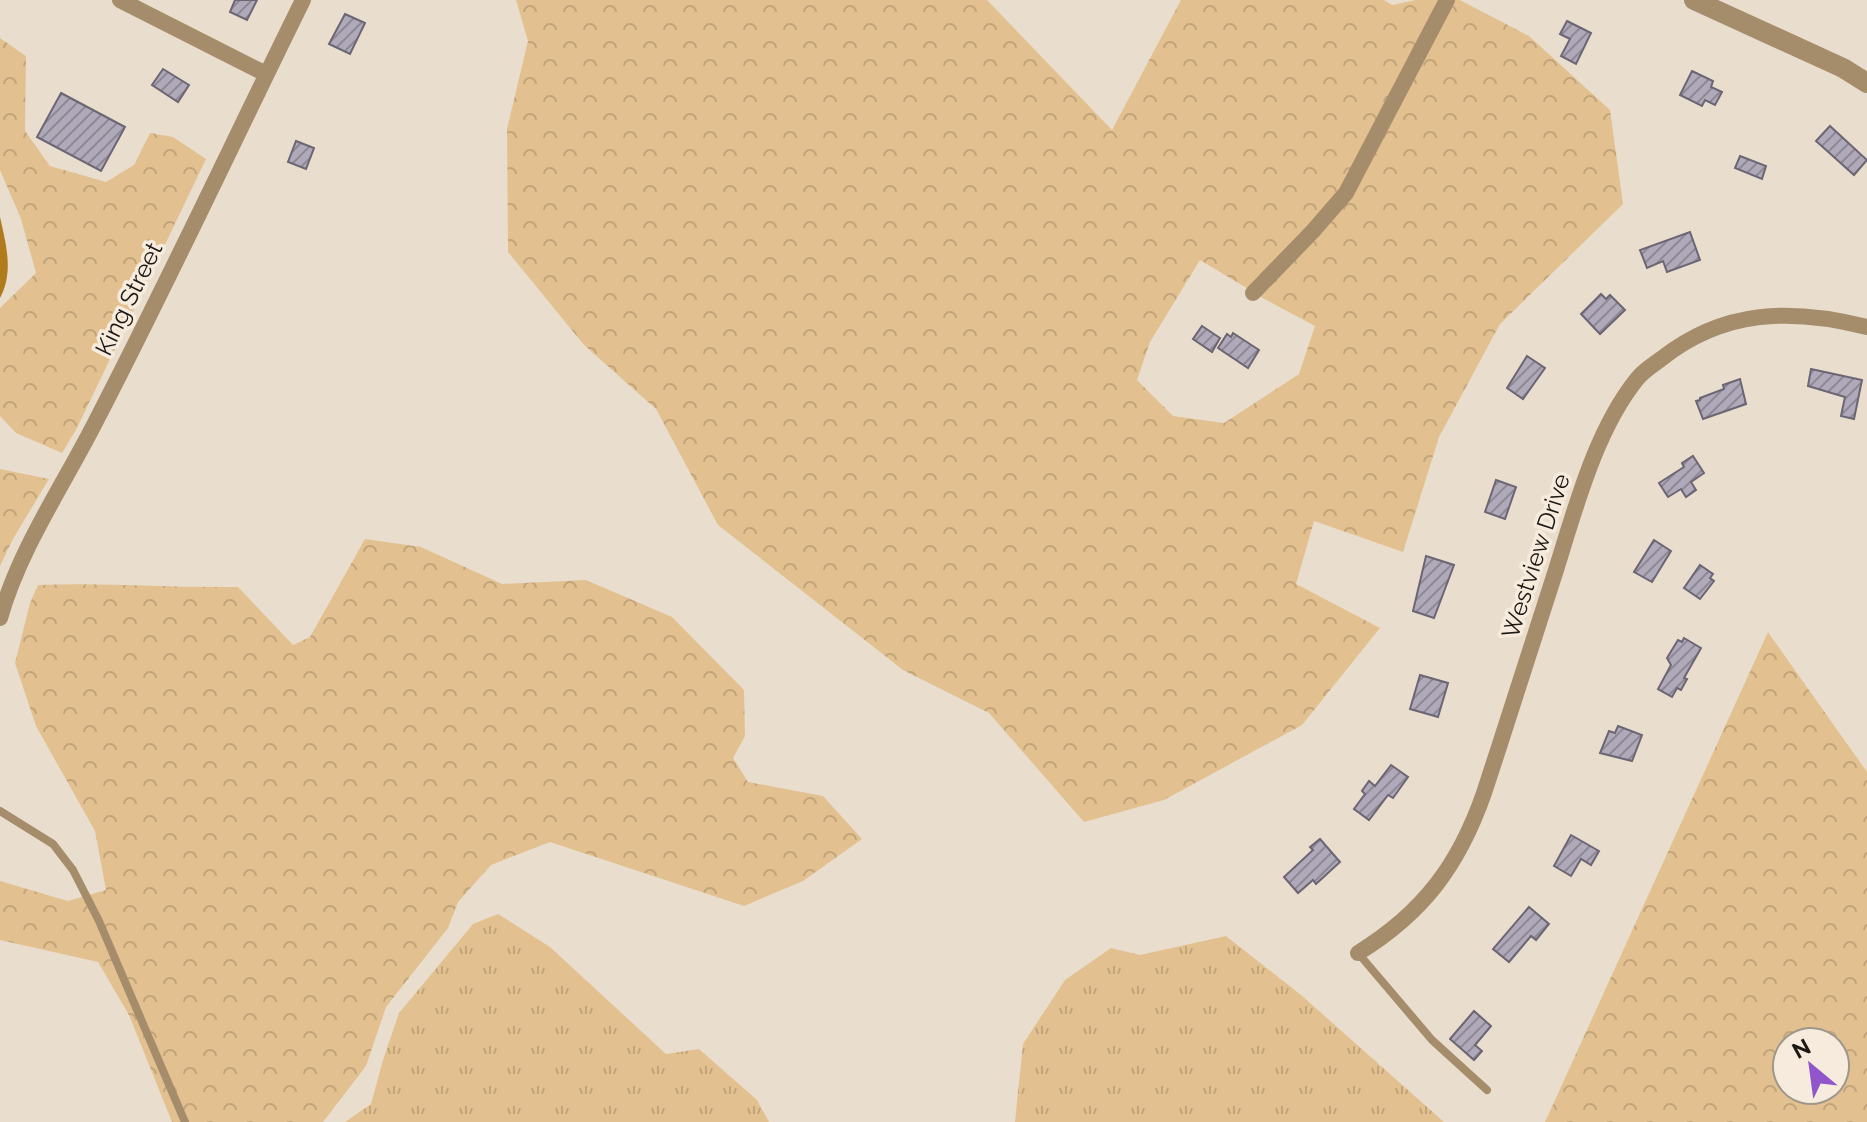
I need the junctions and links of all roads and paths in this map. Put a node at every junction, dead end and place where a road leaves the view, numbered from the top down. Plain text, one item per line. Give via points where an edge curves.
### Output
1 (120, 0) edge
2 (303, 0) edge
3 (1447, 0) edge
4 (1694, 0) edge
5 (266, 74) junction
6 (1867, 83) edge
7 (1253, 293) dead end
8 (1867, 327) edge
9 (0, 618) edge
10 (0, 811) edge
11 (1358, 953) joint
12 (1487, 1090) dead end
13 (185, 1122) edge

1 - 5 street
2 - 5 street, King Street
3 - 7 street via 1346,193
4 - 6 street
5 - 9 street, King Street via 9,587
8 - 11 street, Westview Drive via 1824,316 1751,318 1708,329 1638,377 1584,482 1497,754 1454,862 1410,917
10 - 13 lane via 53,844 73,870
11 - 12 lane via 1432,1040

